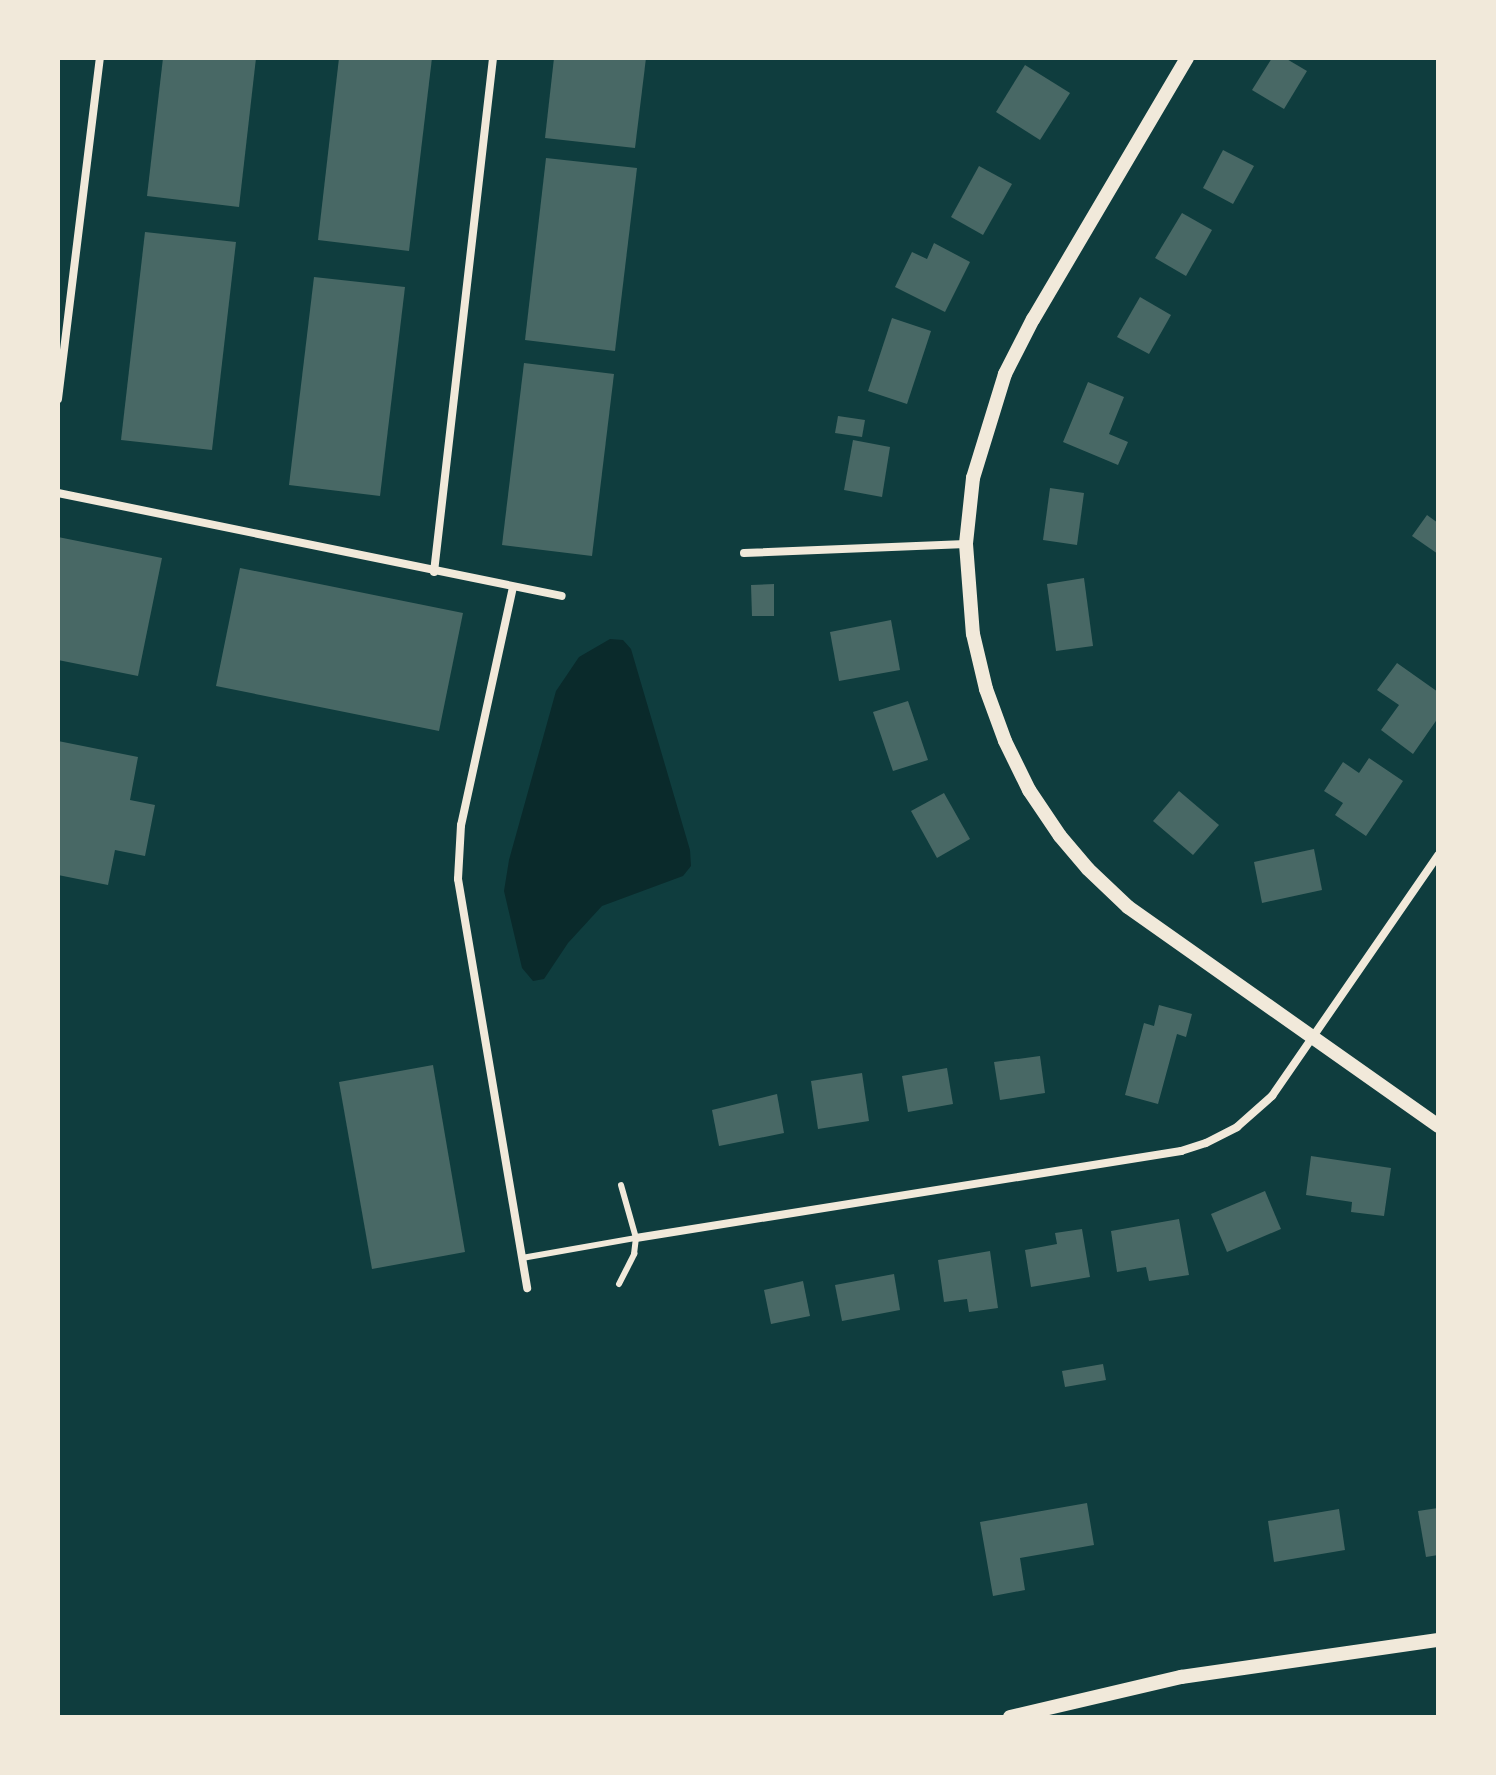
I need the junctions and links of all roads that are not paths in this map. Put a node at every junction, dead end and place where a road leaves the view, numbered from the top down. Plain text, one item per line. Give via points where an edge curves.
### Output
1 (100, 58) edge
2 (493, 58) edge
3 (1187, 58) edge
4 (58, 399) edge
5 (58, 493) edge
6 (966, 544) junction
7 (744, 553) dead end
8 (434, 572) junction
9 (513, 587) junction
10 (562, 596) dead end
11 (1438, 855) edge
12 (1312, 1037) junction
13 (1438, 1126) edge
14 (621, 1185) dead end
15 (636, 1238) junction
16 (522, 1258) junction
17 (619, 1284) dead end
18 (527, 1288) dead end
19 (1438, 1640) edge
20 (1010, 1717) edge

1 - 4 street
2 - 8 street
3 - 6 street via 1005,374 973,478
5 - 8 street
6 - 7 street
6 - 12 street via 973,634 986,689 1023,777 1060,836 1128,907
8 - 9 street
9 - 10 street
9 - 16 street via 461,825 458,879
11 - 12 street
12 - 13 street
12 - 15 street via 1258,1110 1216,1138 1181,1151
14 - 15 lane
15 - 16 lane
15 - 17 lane
16 - 18 street
19 - 20 street via 1181,1677

